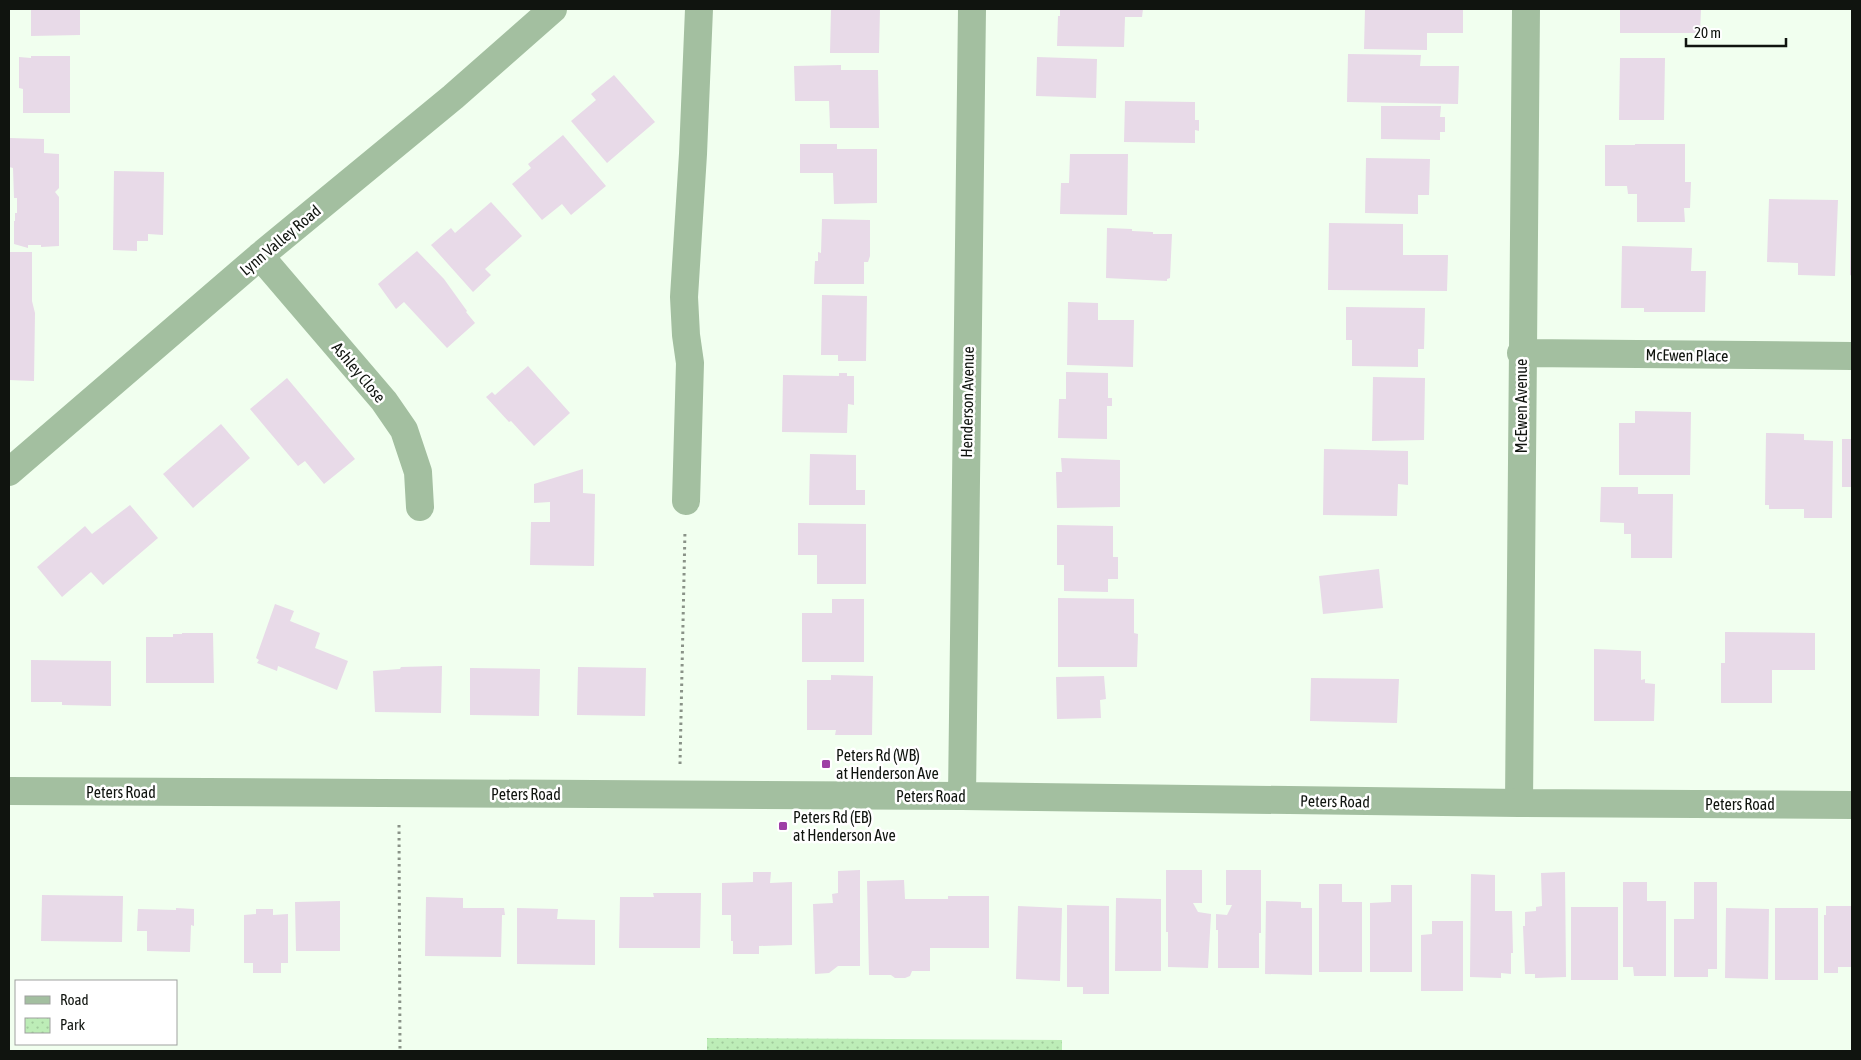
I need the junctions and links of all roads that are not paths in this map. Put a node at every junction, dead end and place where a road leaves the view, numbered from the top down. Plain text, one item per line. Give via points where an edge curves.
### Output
1 (553, 9) edge
2 (699, 9) edge
3 (972, 9) edge
4 (1526, 9) edge
5 (260, 256) junction
6 (1522, 353) junction
7 (1852, 356) edge
8 (9, 472) edge
9 (686, 501) road end
10 (420, 507) dead end
11 (9, 791) edge
12 (962, 796) junction
13 (1518, 803) junction
14 (1852, 805) edge

1 - 5 street, Lynn Valley Road via 453,97
2 - 9 street via 684,298 690,363
3 - 12 street, Henderson Avenue
4 - 6 street, McEwen Avenue
5 - 8 street, Lynn Valley Road
5 - 10 street, Ashley Close via 384,401 404,430 418,472
6 - 7 street, McEwen Place
6 - 13 street, McEwen Avenue
11 - 12 street, Peters Road
12 - 13 street, Peters Road
13 - 14 street, Peters Road

